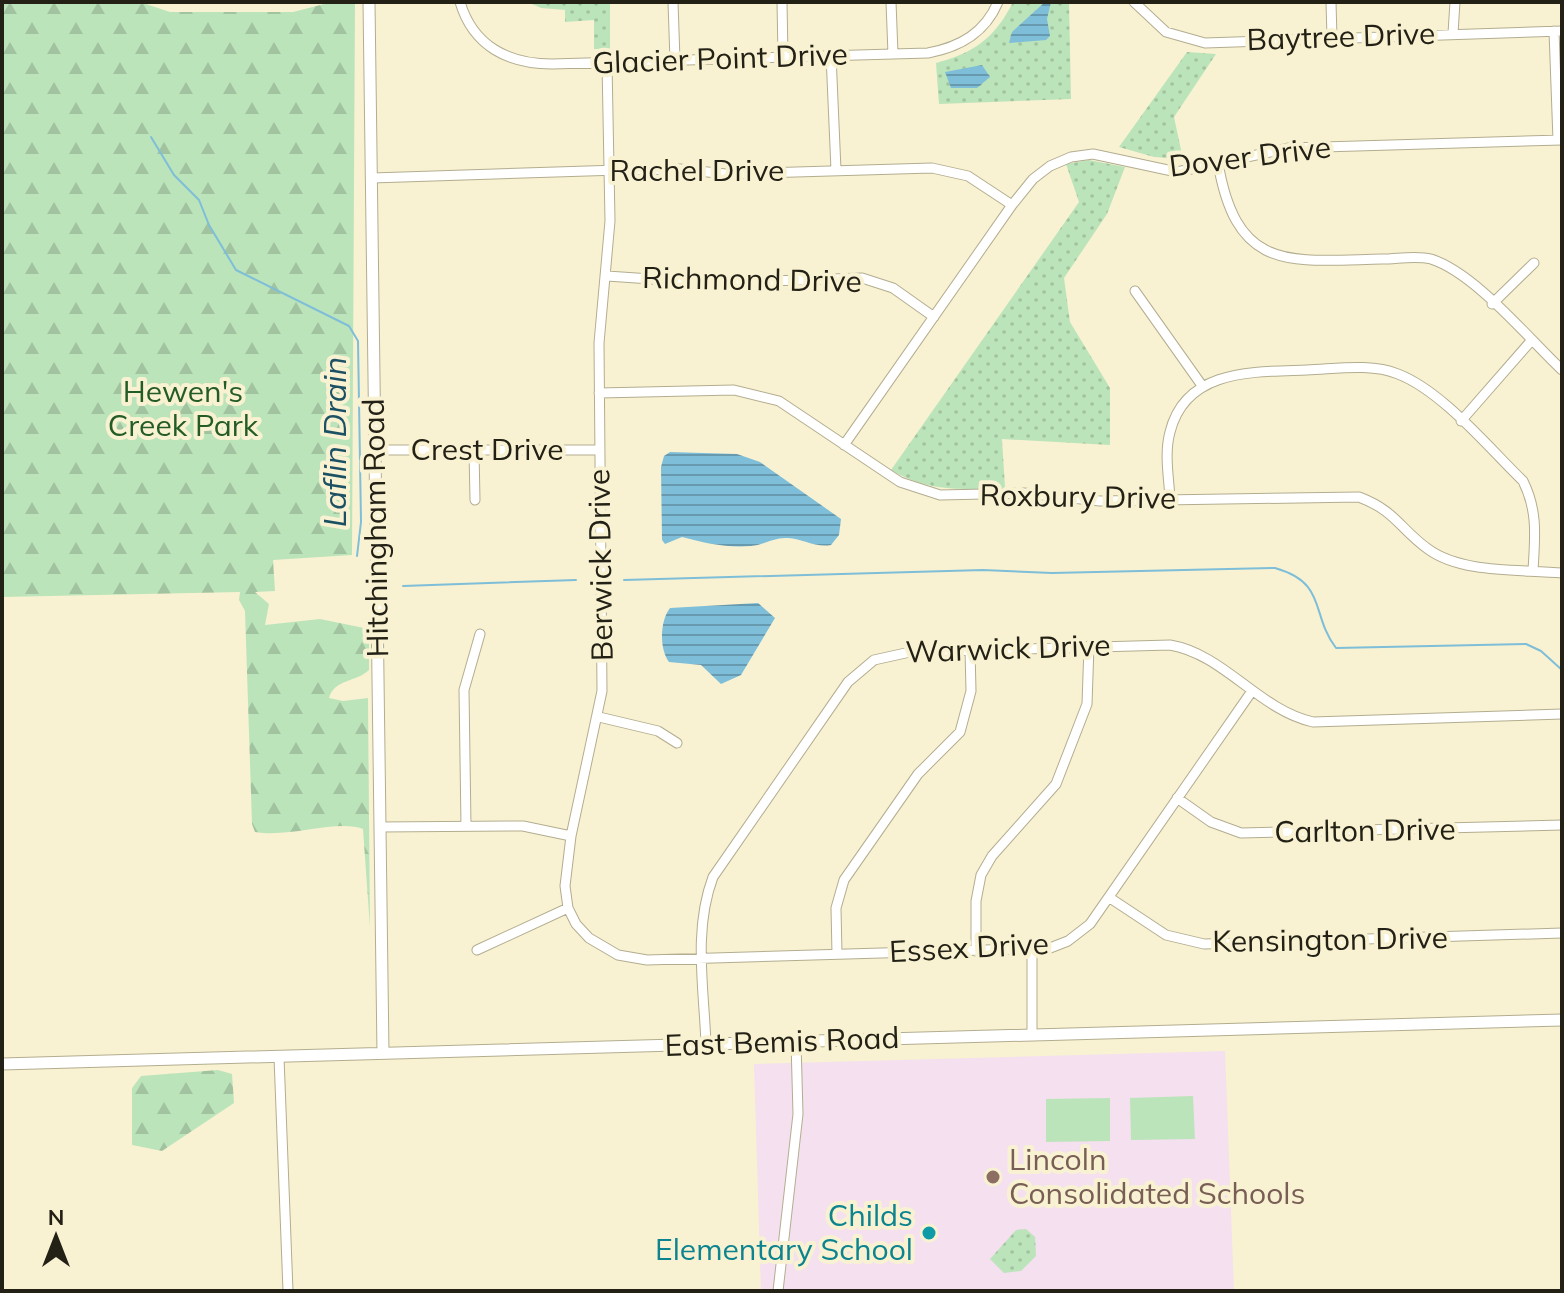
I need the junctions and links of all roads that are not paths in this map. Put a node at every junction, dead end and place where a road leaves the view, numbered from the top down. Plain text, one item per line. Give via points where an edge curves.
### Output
1 (369, 2) edge
2 (460, 2) edge
3 (673, 2) edge
4 (782, 2) edge
5 (891, 2) edge
6 (1134, 2) edge
7 (1331, 2) edge
8 (1455, 2) edge
9 (996, 7) edge
10 (1558, 31) edge
11 (1453, 33) junction
12 (1332, 38) junction
13 (893, 54) junction
14 (831, 55) junction
15 (783, 56) junction
16 (675, 60) junction
17 (607, 63) junction
18 (1560, 140) edge
19 (1218, 163) junction
20 (609, 170) junction
21 (836, 170) junction
22 (372, 178) junction
23 (1012, 205) junction
24 (1534, 263) dead end
25 (607, 276) junction
26 (1135, 291) dead end
27 (1492, 304) junction
28 (934, 317) junction
29 (1531, 341) junction
30 (1562, 370) edge
31 (1203, 387) junction
32 (599, 393) junction
33 (1461, 421) junction
34 (844, 445) junction
35 (375, 450) junction
36 (600, 450) junction
37 (474, 451) junction
38 (1170, 499) junction
39 (475, 500) dead end
40 (1533, 570) junction
41 (1562, 573) edge
42 (480, 634) dead end
43 (1089, 646) junction
44 (970, 650) junction
45 (1252, 691) junction
46 (1562, 714) edge
47 (599, 717) junction
48 (677, 743) dead end
49 (1177, 798) junction
50 (1562, 825) edge
51 (466, 826) junction
52 (380, 827) junction
53 (571, 836) junction
54 (1110, 898) junction
55 (568, 908) junction
56 (1562, 933) edge
57 (1032, 949) junction
58 (477, 950) dead end
59 (976, 951) junction
60 (837, 954) junction
61 (702, 958) junction
62 (1562, 1020) edge
63 (1032, 1033) junction
64 (796, 1042) junction
65 (706, 1044) junction
66 (383, 1053) junction
67 (279, 1057) junction
68 (2, 1064) edge
69 (288, 1291) edge
70 (778, 1291) edge

1 - 22 street, Hitchingham Road
2 - 17 street, Glacier Point Drive via 474,32 506,58 531,64
3 - 16 street
4 - 15 street
5 - 13 street
6 - 12 street, Baytree Drive via 1156,26 1190,41
7 - 12 street
8 - 11 street
9 - 13 street, Glacier Point Drive via 968,40 949,49
10 - 11 street, Baytree Drive
10 - 18 street
11 - 12 street, Baytree Drive
13 - 14 street, Glacier Point Drive
14 - 15 street, Glacier Point Drive
14 - 21 street
15 - 16 street, Glacier Point Drive
16 - 17 street, Glacier Point Drive
17 - 20 street, Berwick Drive
18 - 19 street, Dover Drive via 1289,148
19 - 23 street, Dover Drive via 1177,172 1110,156 1071,157 1033,179
19 - 27 street via 1233,217 1259,247 1294,261 1431,259
20 - 21 street, Rachel Drive
20 - 22 street, Rachel Drive
20 - 25 street, Berwick Drive
21 - 23 street, Rachel Drive via 952,170
22 - 35 street, Hitchingham Road
23 - 28 street, Dover Drive
24 - 27 street
25 - 28 street, Richmond Drive via 683,283 862,278 893,288
25 - 32 street, Berwick Drive
26 - 31 street
27 - 29 street
28 - 34 street, Dover Drive
29 - 30 street
29 - 33 street
31 - 33 street via 1243,372 1379,368 1419,385
31 - 38 street via 1186,403 1170,432
32 - 34 street, Roxbury Drive via 757,394 797,411
32 - 36 street, Berwick Drive
33 - 40 street via 1523,481 1532,499 1537,519
34 - 38 street, Roxbury Drive via 900,482 940,495
35 - 37 street, Crest Drive
35 - 52 street, Hitchingham Road
36 - 37 street, Crest Drive
36 - 47 street, Berwick Drive
37 - 39 street
38 - 40 street, Roxbury Drive via 1359,497 1391,512 1429,551 1446,559
40 - 41 street, Roxbury Drive
42 - 51 street via 465,676
43 - 44 street, Warwick Drive
43 - 45 street, Warwick Drive via 1184,647
43 - 59 street via 1087,704 1056,784 981,875
44 - 60 street via 971,691 960,732 918,774 844,880 836,908
44 - 61 street, Warwick Drive via 891,654 858,670 713,877 703,912
45 - 46 street, Warwick Drive via 1288,714 1323,723
45 - 49 street, Essex Drive
47 - 48 street via 658,731
47 - 53 street, Berwick Drive
49 - 50 street, Carlton Drive via 1226,829 1251,834
49 - 54 street, Essex Drive
51 - 52 street
51 - 53 street via 523,826
52 - 66 street, Hitchingham Road
53 - 55 street, Berwick Drive via 565,870
54 - 56 street, Kensington Drive via 1166,935 1204,944
54 - 57 street, Essex Drive via 1076,936 1050,948
55 - 58 street
55 - 61 street via 589,938 618,955
57 - 59 street, Essex Drive
57 - 63 street
59 - 60 street, Essex Drive
60 - 61 street, Essex Drive
61 - 65 street, Warwick Drive
62 - 63 street, East Bemis Road
63 - 64 street, East Bemis Road
64 - 65 street, East Bemis Road
64 - 70 street via 798,1114
65 - 66 street, East Bemis Road
66 - 67 street, East Bemis Road
67 - 68 street, East Bemis Road
67 - 69 street

